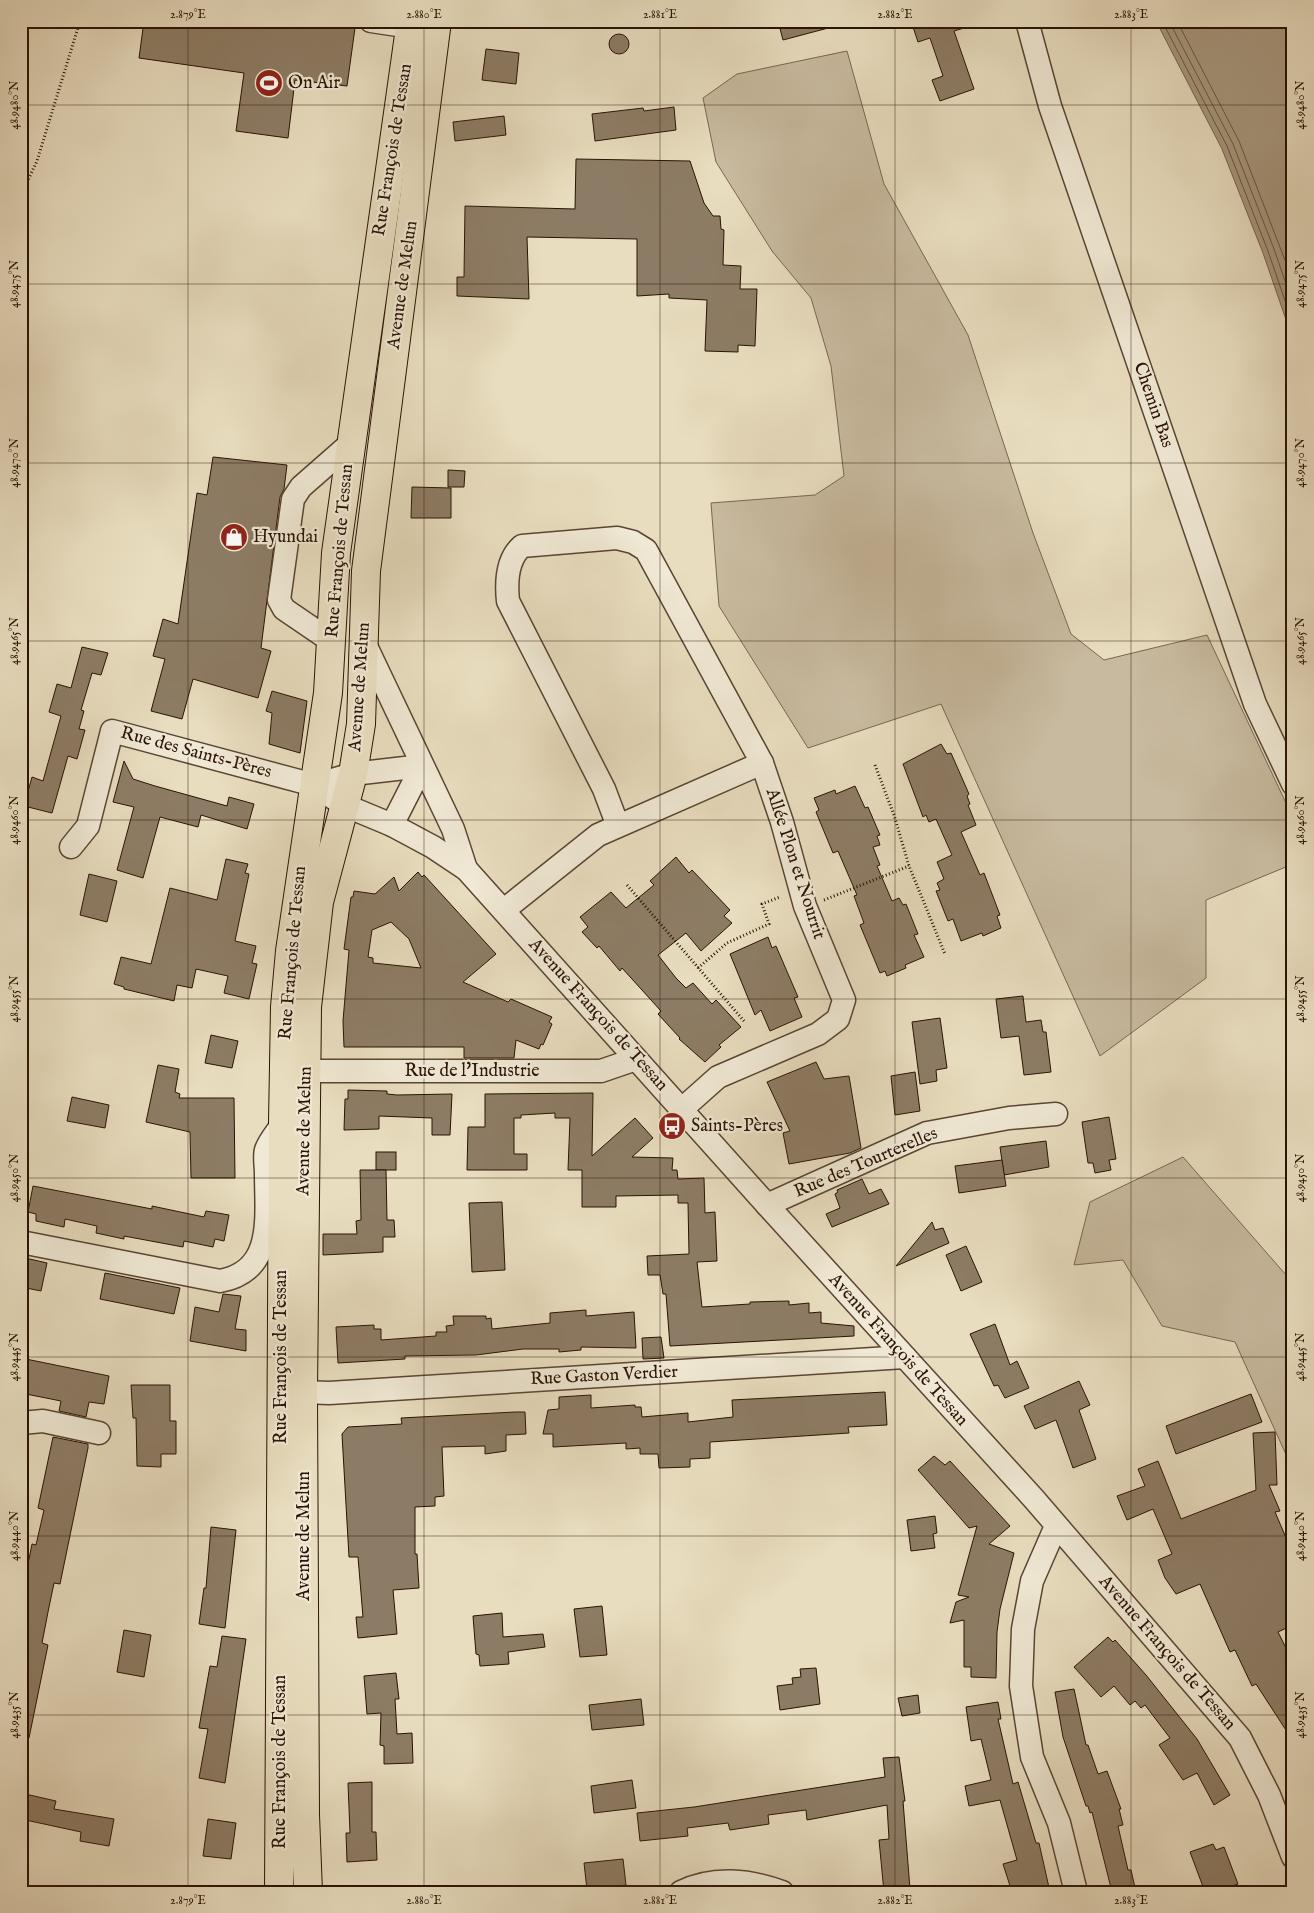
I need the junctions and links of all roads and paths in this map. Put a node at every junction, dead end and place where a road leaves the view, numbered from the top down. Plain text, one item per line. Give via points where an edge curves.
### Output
1 (80, 21) edge
2 (371, 21) edge
3 (437, 21) edge
4 (1027, 21) edge
5 (411, 24) edge
6 (426, 111) joint
7 (21, 195) edge
8 (350, 444) junction
9 (331, 641) junction
10 (365, 644) junction
11 (762, 763) junction
12 (875, 765) dead end
13 (422, 766) junction
14 (353, 774) junction
15 (314, 784) junction
16 (1293, 784) edge
17 (344, 804) junction
18 (392, 825) junction
19 (618, 826) junction
20 (71, 847) dead end
21 (909, 866) junction
22 (466, 869) junction
23 (627, 885) dead end
24 (805, 906) junction
25 (504, 910) junction
26 (945, 954) dead end
27 (698, 968) junction
28 (744, 1021) dead end
29 (636, 1059) junction
30 (306, 1071) junction
31 (682, 1109) junction
32 (1056, 1114) dead end
33 (283, 1123) junction
34 (767, 1205) junction
35 (21, 1242) edge
36 (905, 1357) junction
37 (303, 1392) junction
38 (21, 1424) edge
39 (21, 1432) edge
40 (99, 1433) dead end
41 (21, 1443) edge
42 (1056, 1526) junction
43 (1293, 1857) edge
44 (279, 1892) edge
45 (308, 1892) edge
46 (681, 1892) edge
47 (782, 1892) edge
48 (1076, 1892) edge

1 - 7 path via 37,161
2 - 5 street
3 - 6 main road, Rue François de Tessan
4 - 16 street, Chemin Bas via 1050,106 1255,704
5 - 8 main road, Rue François de Tessan
6 - 10 main road, Avenue de Melun via 366,571
8 - 9 main road, Rue François de Tessan via 336,553
8 - 9 street via 301,486 293,499 279,600 284,609
9 - 15 main road, Rue François de Tessan via 328,693
10 - 13 street
10 - 14 main road, Avenue de Melun via 361,724
11 - 19 street
11 - 19 street, Allée Plon et Nourrit via 646,550 634,542 617,538 522,546 514,552 510,565 506,584 508,601 604,789
11 - 24 street, Allée Plon et Nourrit
12 - 21 path
13 - 14 street
13 - 18 street
13 - 22 street via 453,829
14 - 15 street
14 - 17 main road, Avenue de Melun
15 - 17 street
15 - 20 street, Rue des Saints-Pères via 112,730 88,826
15 - 33 main road, Rue François de Tessan via 290,951
17 - 18 street
17 - 30 main road, Avenue de Melun via 319,902 307,1007
18 - 22 street
19 - 25 street via 598,835
21 - 24 path
21 - 26 path
22 - 25 street, Avenue François de Tessan
23 - 27 path
24 - 27 path via 792,911 787,894 762,904 769,924 728,943
24 - 31 street, Allée Plon et Nourrit via 844,1000 838,1019 818,1034 718,1078
25 - 29 street, Avenue François de Tessan
27 - 28 path
29 - 30 street, Rue de l'Industrie via 601,1071
29 - 31 street, Avenue François de Tessan
30 - 37 main road, Avenue de Melun
31 - 34 street, Avenue François de Tessan
32 - 34 street, Rue des Tourterelles via 1008,1118 927,1133
33 - 35 street via 266,1150 266,1232 260,1254 252,1267 235,1278 220,1281
33 - 44 main road, Rue François de Tessan
34 - 36 street, Avenue François de Tessan
36 - 37 street, Rue Gaston Verdier via 329,1393
36 - 42 street, Avenue François de Tessan
37 - 45 main road, Avenue de Melun
38 - 40 street via 43,1421
39 - 41 street
42 - 43 street, Avenue François de Tessan via 1240,1738 1269,1795
42 - 48 street via 1032,1581 1023,1629 1021,1686 1032,1757 1060,1823
46 - 47 street via 706,1883 730,1881

